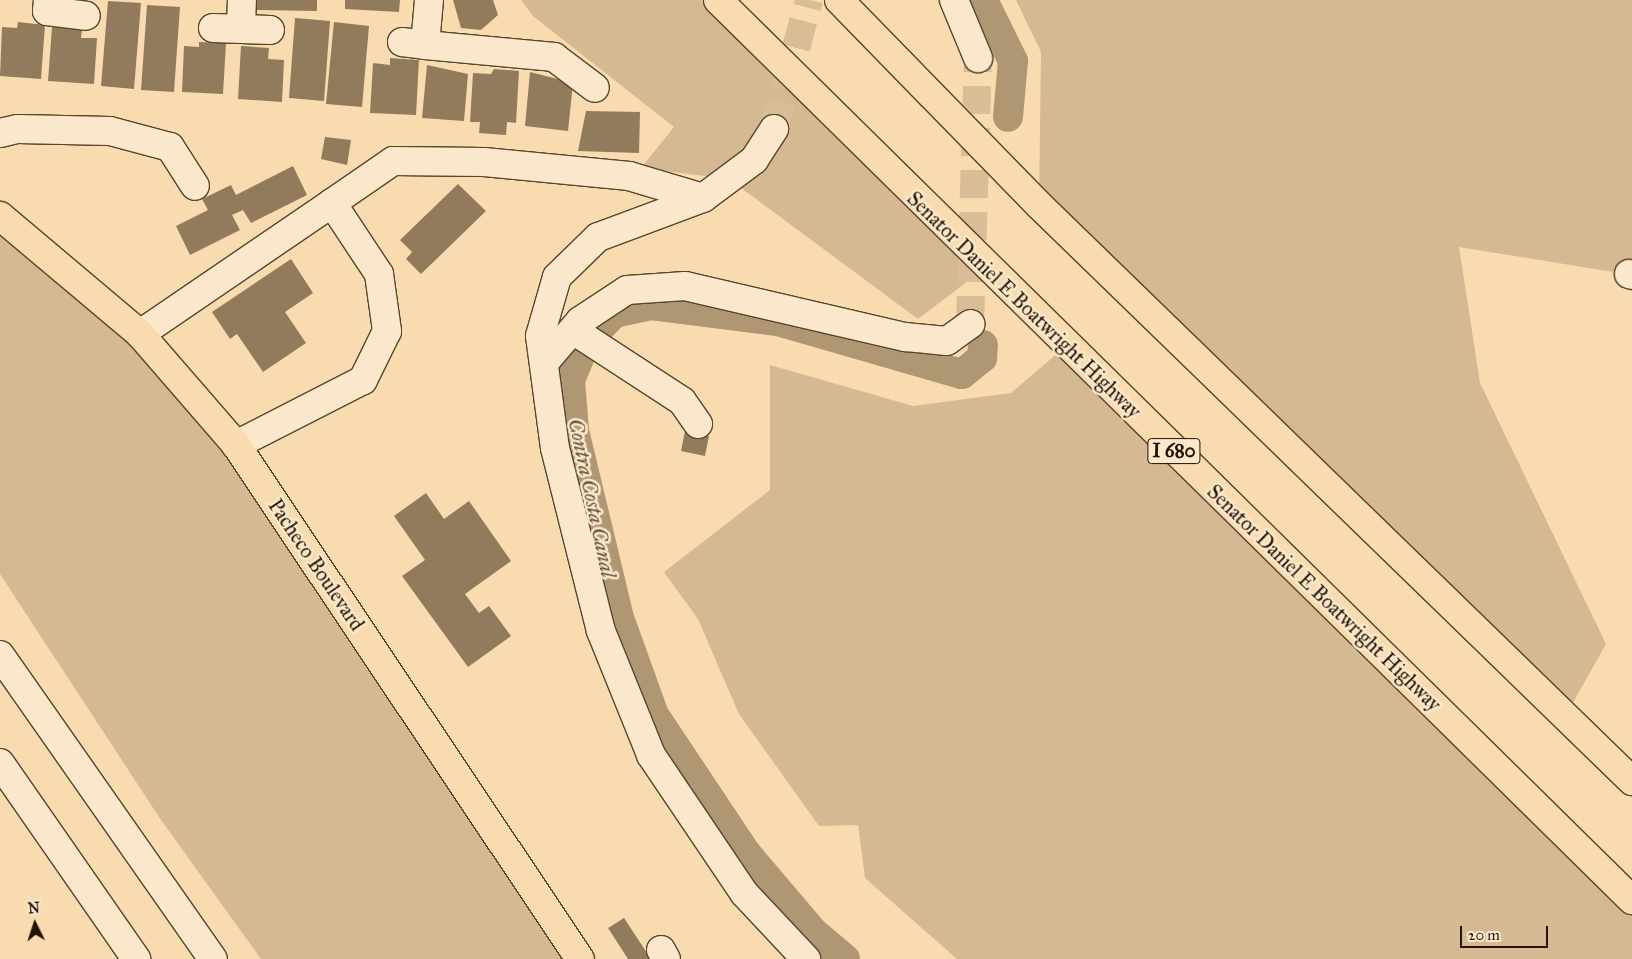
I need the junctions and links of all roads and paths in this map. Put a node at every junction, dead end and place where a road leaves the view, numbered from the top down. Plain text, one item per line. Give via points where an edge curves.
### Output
1 (48, 0) edge
2 (429, 0) edge
3 (718, 0) edge
4 (839, 0) edge
5 (954, 0) edge
6 (242, 13) edge
7 (86, 16) dead end
8 (213, 28) dead end
9 (270, 30) dead end
10 (978, 58) tunnel mouth
11 (594, 88) dead end
12 (774, 129) tunnel mouth
13 (0, 133) edge
14 (195, 186) dead end
15 (703, 198) junction
16 (332, 203) junction
17 (0, 216) edge
18 (970, 324) dead end
19 (573, 330) junction
20 (140, 334) junction
21 (544, 364) junction
22 (698, 424) dead end
23 (236, 445) junction
24 (0, 655) edge
25 (0, 763) edge
26 (1632, 781) edge
27 (1632, 900) edge
28 (136, 959) edge
29 (213, 959) edge
30 (580, 959) edge
31 (806, 959) edge

1 - 7 lane via 47,11
2 - 11 lane via 413,44 554,57
3 - 27 main road, Senator Daniel E Boatwright Highway / I 680
4 - 26 main road via 1039,204
5 - 10 lane
6 - 8 lane
6 - 9 lane
12 - 15 lane via 754,160
13 - 14 lane via 18,129 110,131 170,147
15 - 16 lane via 630,176 484,162 393,161
15 - 21 lane via 598,237 557,277 540,336
16 - 20 lane
16 - 23 lane via 379,274 387,331 363,380
17 - 20 main road, Pacheco Boulevard
18 - 19 lane via 947,341 905,337 685,286 627,290
19 - 21 lane
19 - 22 lane via 682,401
20 - 23 main road, Pacheco Boulevard
21 - 31 lane via 555,448 601,631 651,755 744,893
23 - 30 main road, Pacheco Boulevard
24 - 29 lane
25 - 28 lane

